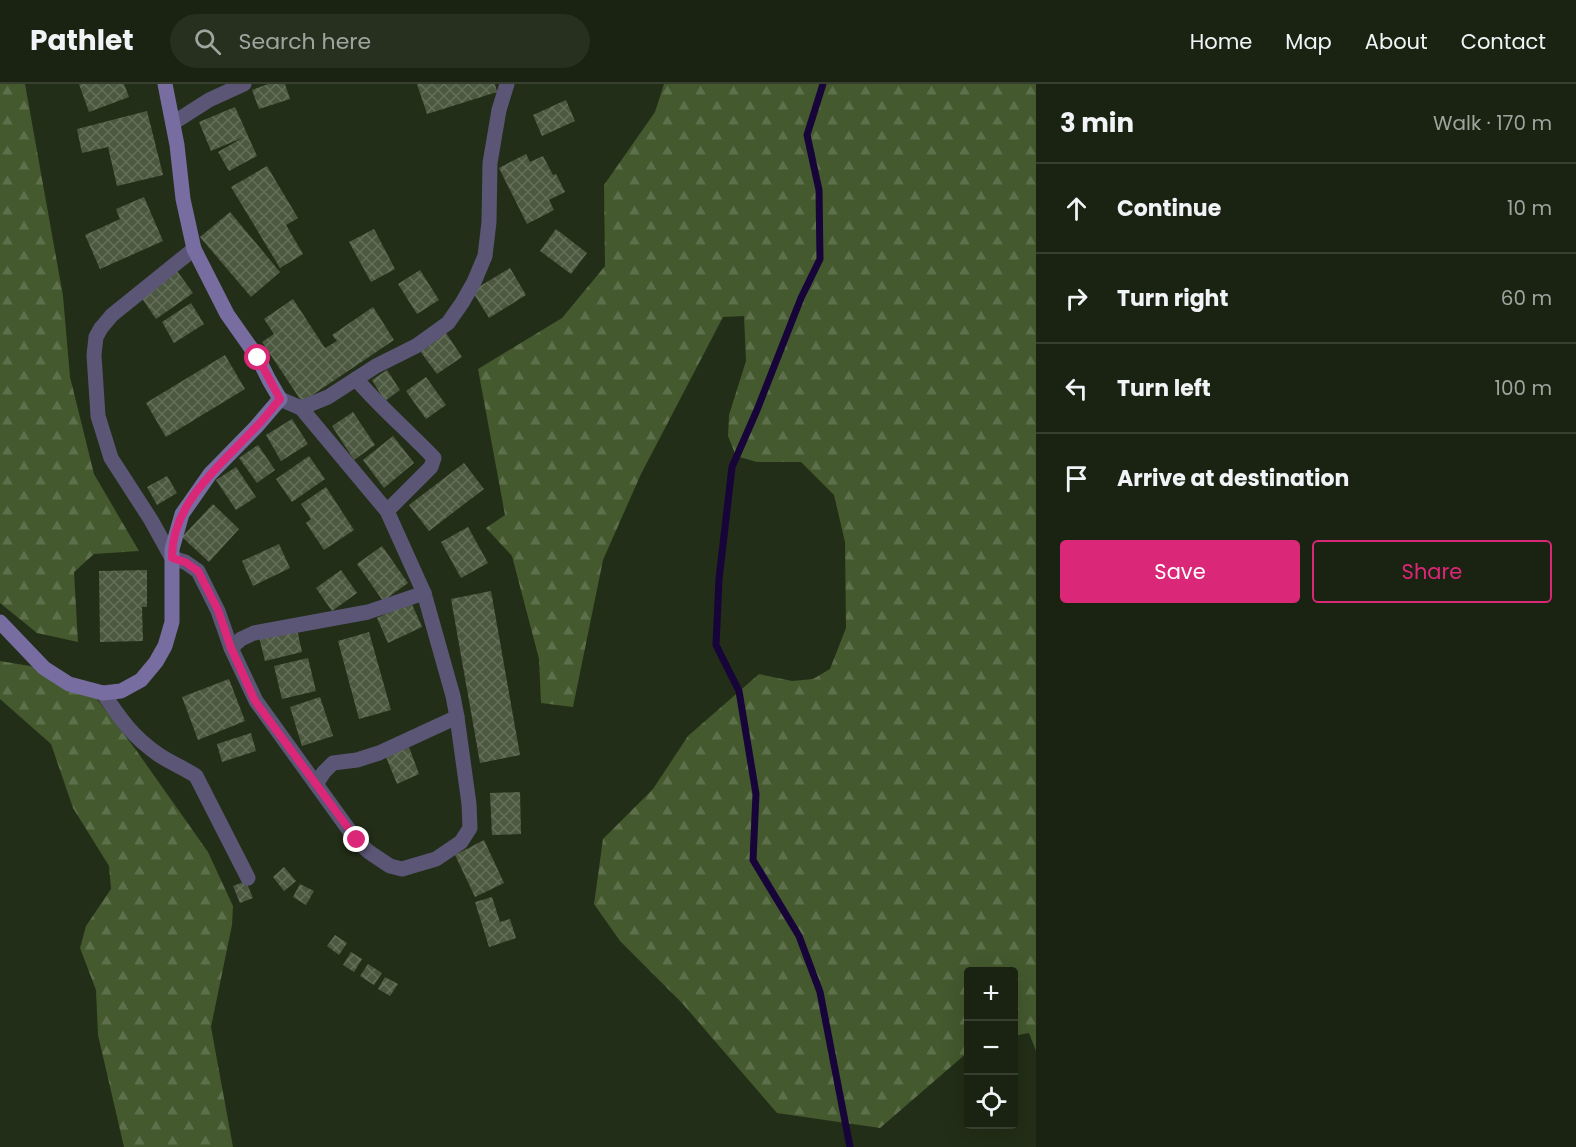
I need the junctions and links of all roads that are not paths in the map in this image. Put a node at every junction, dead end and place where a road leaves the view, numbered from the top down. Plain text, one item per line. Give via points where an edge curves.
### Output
1 (165, 84) edge
2 (244, 84) edge
3 (507, 84) edge
4 (173, 123) junction
5 (194, 249) junction
6 (356, 379) junction
7 (280, 399) junction
8 (301, 408) junction
9 (387, 511) junction
10 (172, 558) junction
11 (424, 593) junction
12 (0, 622) edge
13 (231, 648) junction
14 (103, 693) junction
15 (457, 717) junction
16 (316, 784) junction
17 (249, 878) dead end

1 - 4 street
2 - 4 street
3 - 6 street via 490,163 485,256 474,282 448,323 416,346
4 - 5 street
5 - 7 street via 227,314 258,358
5 - 10 street via 112,315 96,337 94,355 98,416 111,458
6 - 8 street
6 - 9 street via 434,458 431,467
7 - 8 street
7 - 10 street via 210,474 182,514
8 - 9 street
9 - 11 street
10 - 13 street via 198,571 218,610
10 - 14 street via 172,622 165,646 141,680 121,691
11 - 13 street via 368,612 254,633
11 - 15 street
12 - 14 street via 44,668 69,684
13 - 16 street via 255,701
14 - 17 street via 136,737 196,776
15 - 16 street via 379,753 333,763
15 - 16 street via 470,828 461,842 436,859 402,869 390,866 357,840

